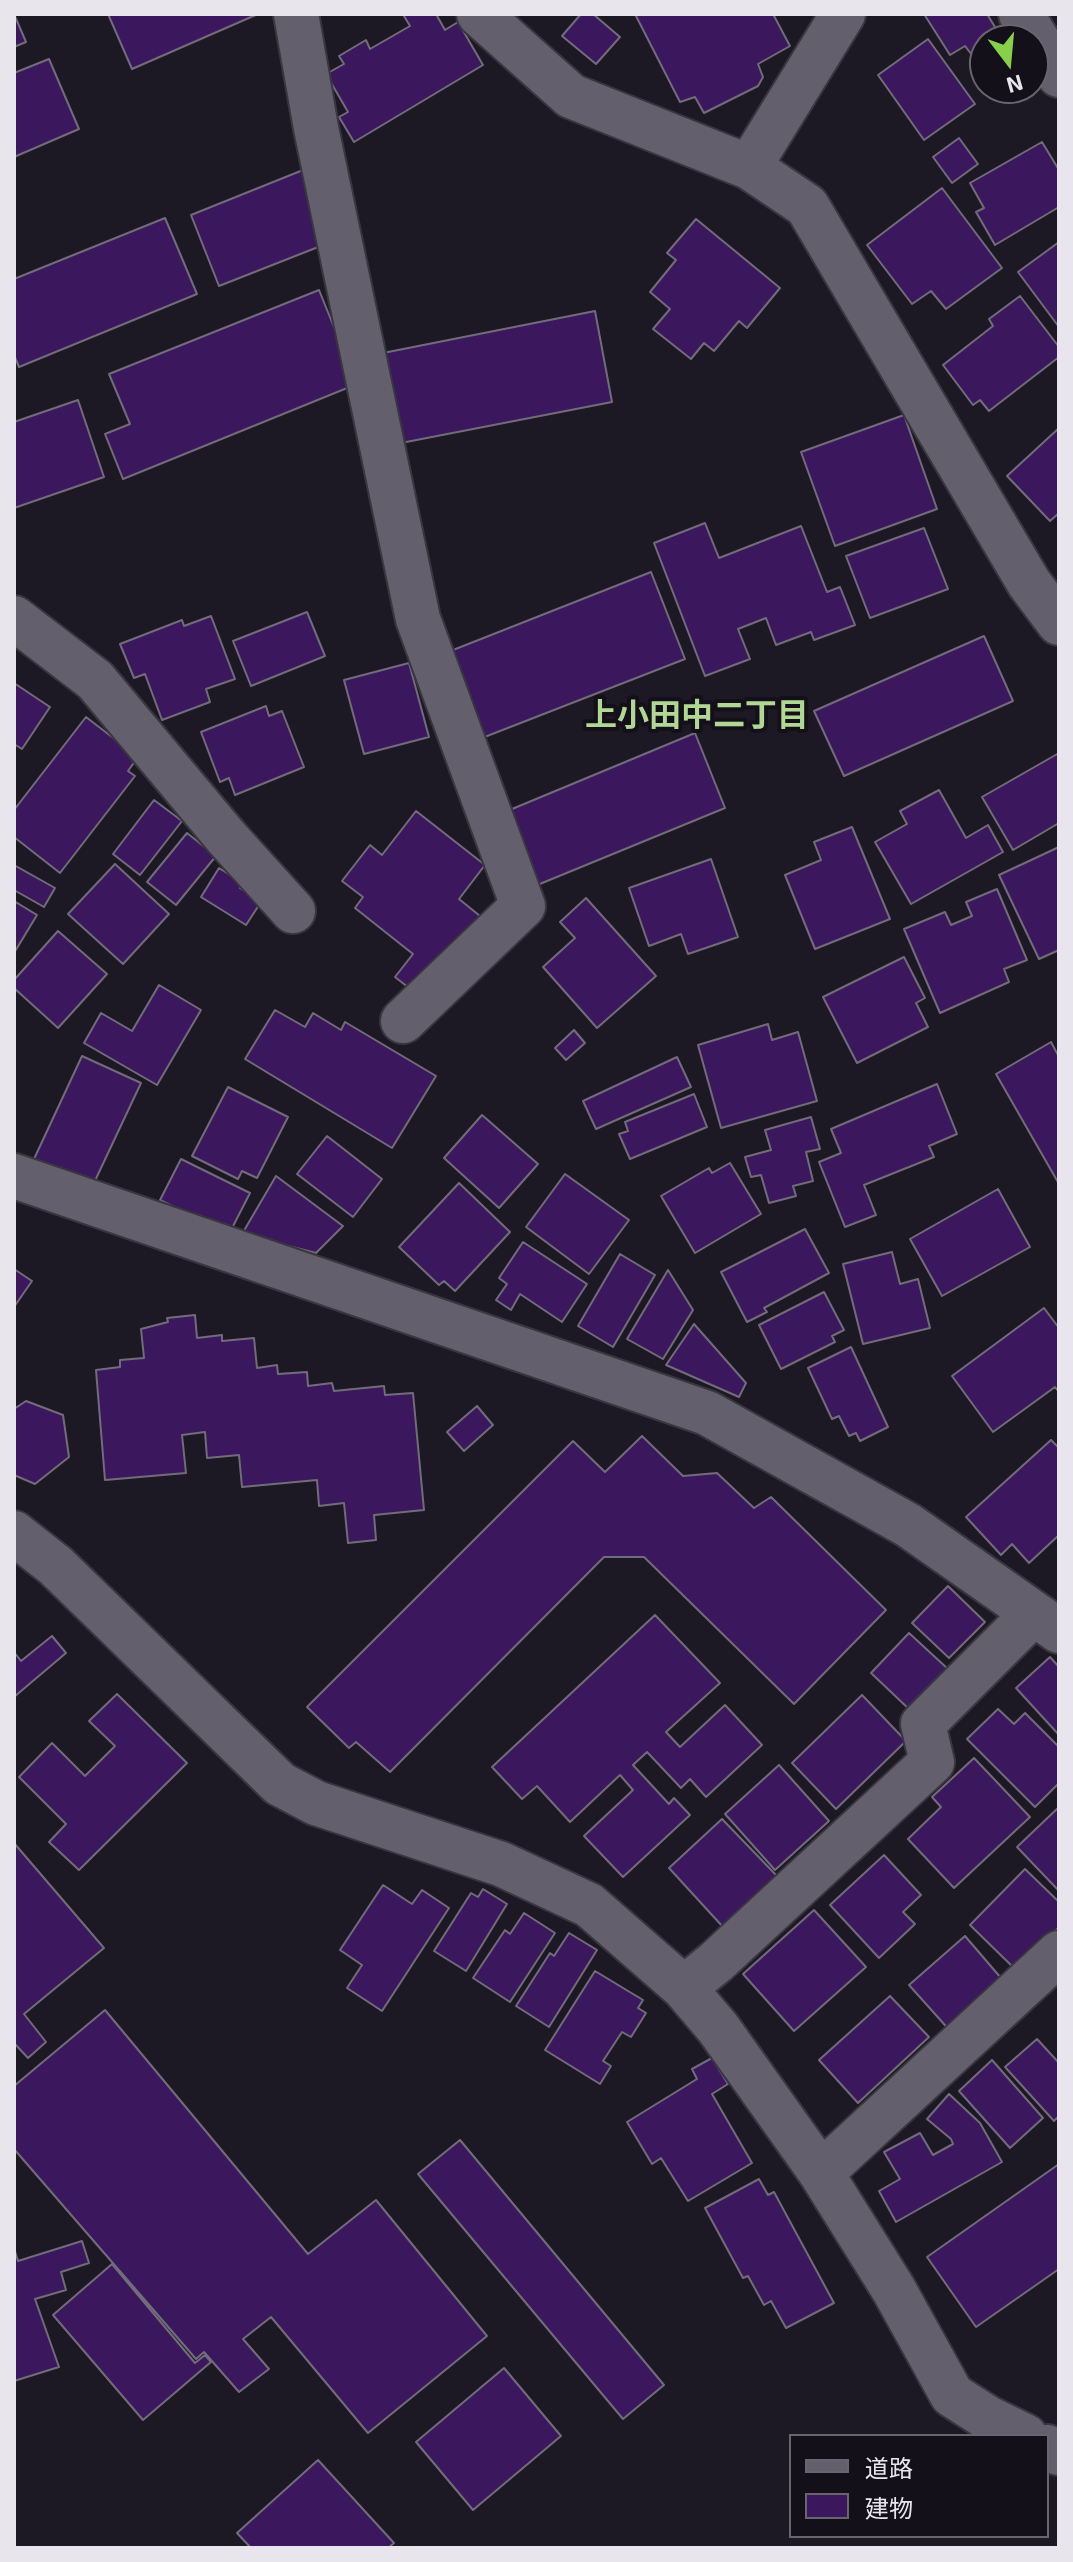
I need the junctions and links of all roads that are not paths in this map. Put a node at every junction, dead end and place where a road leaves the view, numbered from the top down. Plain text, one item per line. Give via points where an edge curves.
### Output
1 (296, 14) edge
2 (479, 14) edge
3 (843, 14) edge
4 (1021, 14) edge
5 (1059, 75) edge
6 (749, 167) junction
7 (14, 618) edge
8 (1059, 623) edge
9 (293, 911) dead end
10 (403, 1021) dead end
11 (14, 1176) edge
12 (14, 1533) edge
13 (1046, 1623) edge
14 (1059, 1953) edge
15 (684, 1988) junction
16 (821, 2173) junction
17 (1021, 2434) edge

1 - 10 street via 418,619 523,906
2 - 6 street via 571,96
3 - 6 street
4 - 5 street
6 - 8 street via 807,206 1029,583
7 - 9 street via 95,680
11 - 13 street via 707,1413 908,1525
12 - 15 street via 56,1566 280,1784 316,1803 501,1864 589,1905
13 - 15 street via 923,1724 932,1762
14 - 16 street
15 - 16 street
16 - 17 street via 952,2395

